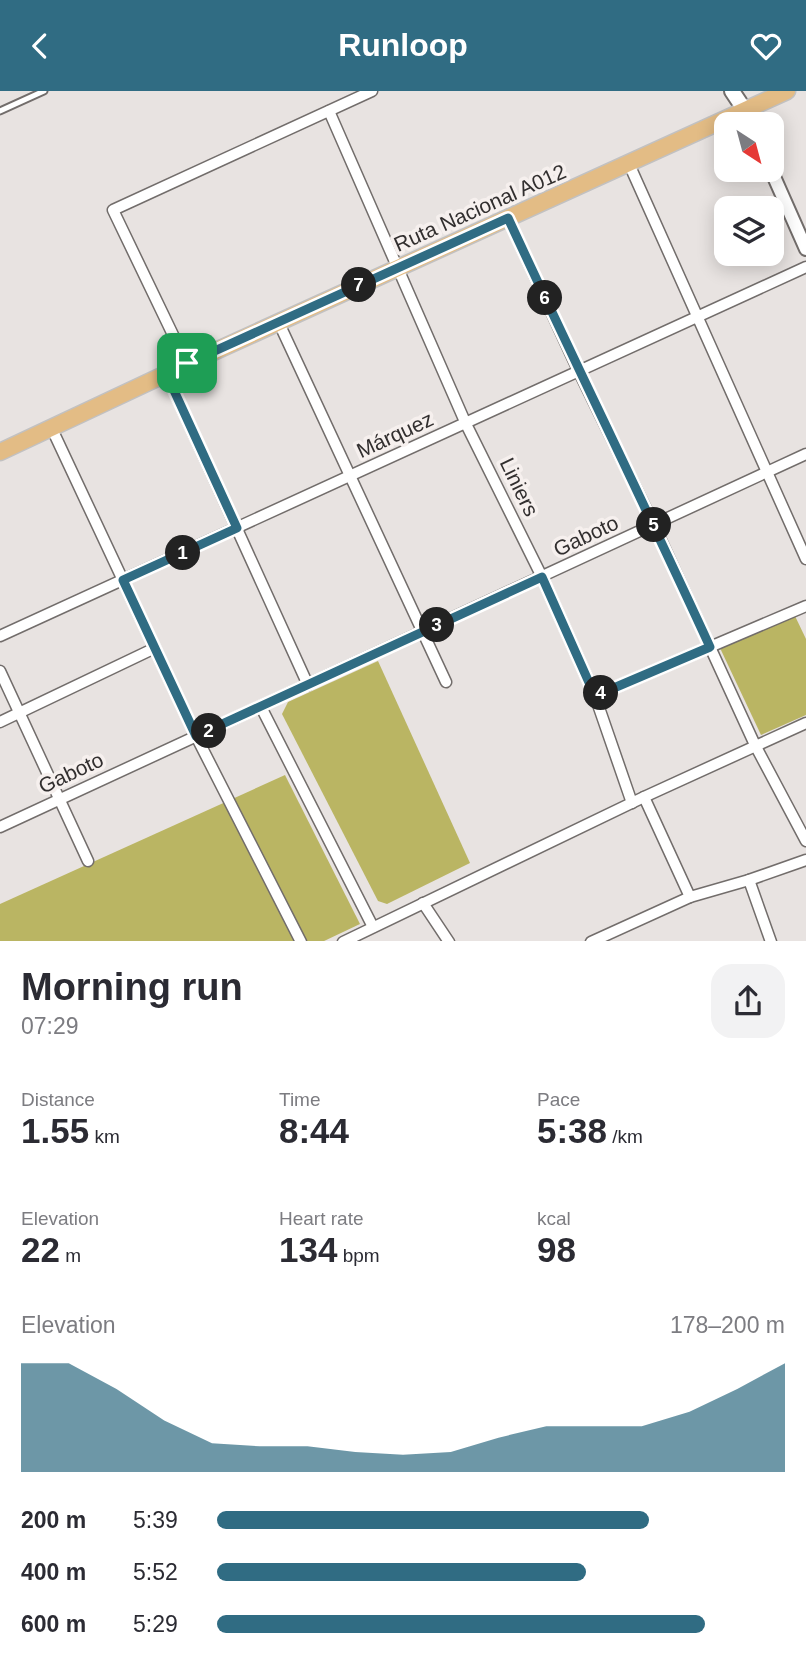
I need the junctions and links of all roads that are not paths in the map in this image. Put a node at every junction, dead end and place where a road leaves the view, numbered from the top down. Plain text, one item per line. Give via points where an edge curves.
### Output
1 (44, 91) edge
2 (372, 91) edge
3 (732, 91) edge
4 (743, 91) edge
5 (787, 91) edge
6 (0, 111) edge
7 (330, 111) junction
8 (744, 112) edge
9 (746, 112) edge
10 (755, 112) edge
11 (714, 130) edge
12 (629, 164) junction
13 (776, 182) edge
14 (508, 218) junction
15 (806, 249) edge
16 (398, 267) junction
17 (806, 267) edge
18 (698, 317) junction
19 (278, 321) junction
20 (187, 363) junction
21 (579, 372) junction
22 (166, 373) junction
23 (466, 424) junction
24 (52, 429) junction
25 (0, 452) edge
26 (806, 454) edge
27 (766, 473) junction
28 (351, 476) junction
29 (654, 525) junction
30 (237, 528) junction
31 (806, 559) edge
32 (542, 577) junction
33 (123, 580) junction
34 (806, 607) edge
35 (423, 632) junction
36 (0, 636) edge
37 (155, 647) junction
38 (710, 647) junction
39 (0, 671) edge
40 (446, 682) dead end
41 (308, 685) junction
42 (595, 696) junction
43 (261, 706) junction
44 (19, 713) junction
45 (0, 722) edge
46 (806, 723) edge
47 (196, 736) junction
48 (755, 745) junction
49 (644, 797) junction
50 (60, 799) junction
51 (632, 803) junction
52 (0, 827) edge
53 (806, 841) edge
54 (806, 860) edge
55 (88, 861) dead end
56 (749, 880) junction
57 (690, 897) junction
58 (423, 902) junction
59 (373, 927) junction
60 (301, 941) edge
61 (343, 941) edge
62 (449, 941) edge
63 (591, 941) edge
64 (771, 941) edge

1 - 6 lane
2 - 7 street
3 - 8 main road
4 - 9 main road
5 - 10 main road, Ruta Nacional A012
7 - 16 street, Liniers
7 - 20 street via 113,210
11 - 12 main road, Ruta Nacional A012
12 - 14 main road, Ruta Nacional A012
12 - 18 street
13 - 15 street
14 - 16 main road, Ruta Nacional A012
14 - 21 street
16 - 19 main road, Ruta Nacional A012
16 - 23 street, Liniers
17 - 18 street, Márquez
18 - 21 street, Márquez
18 - 27 street
19 - 20 main road, Ruta Nacional A012
19 - 28 street
20 - 22 main road, Ruta Nacional A012
21 - 23 street, Márquez
21 - 29 street
22 - 24 main road, Ruta Nacional A012
22 - 30 street
23 - 28 street, Márquez
23 - 32 street, Liniers
24 - 25 main road, Ruta Nacional A012
24 - 33 street
26 - 27 street, Gaboto
27 - 29 street, Gaboto
27 - 31 street
28 - 30 street, Márquez
28 - 35 street
29 - 32 street, Gaboto
29 - 38 street
30 - 33 street, Márquez
30 - 41 street
32 - 35 street, Gaboto
32 - 42 street, Liniers
33 - 36 street, Márquez
33 - 37 street
34 - 38 street
35 - 40 street
35 - 41 street, Gaboto
37 - 44 street
37 - 47 street
38 - 42 street
38 - 48 street
39 - 44 street
41 - 43 street, Gaboto
42 - 51 street, Liniers
43 - 47 street, Gaboto
43 - 59 street
44 - 45 street
44 - 50 street
46 - 48 street
47 - 50 street, Gaboto
47 - 60 street
48 - 49 street
48 - 53 street
49 - 51 street
49 - 57 street
50 - 52 street, Gaboto
50 - 55 street
51 - 58 street
54 - 56 street
56 - 57 street
56 - 64 street
57 - 63 street
58 - 59 street
58 - 62 street
59 - 61 street

